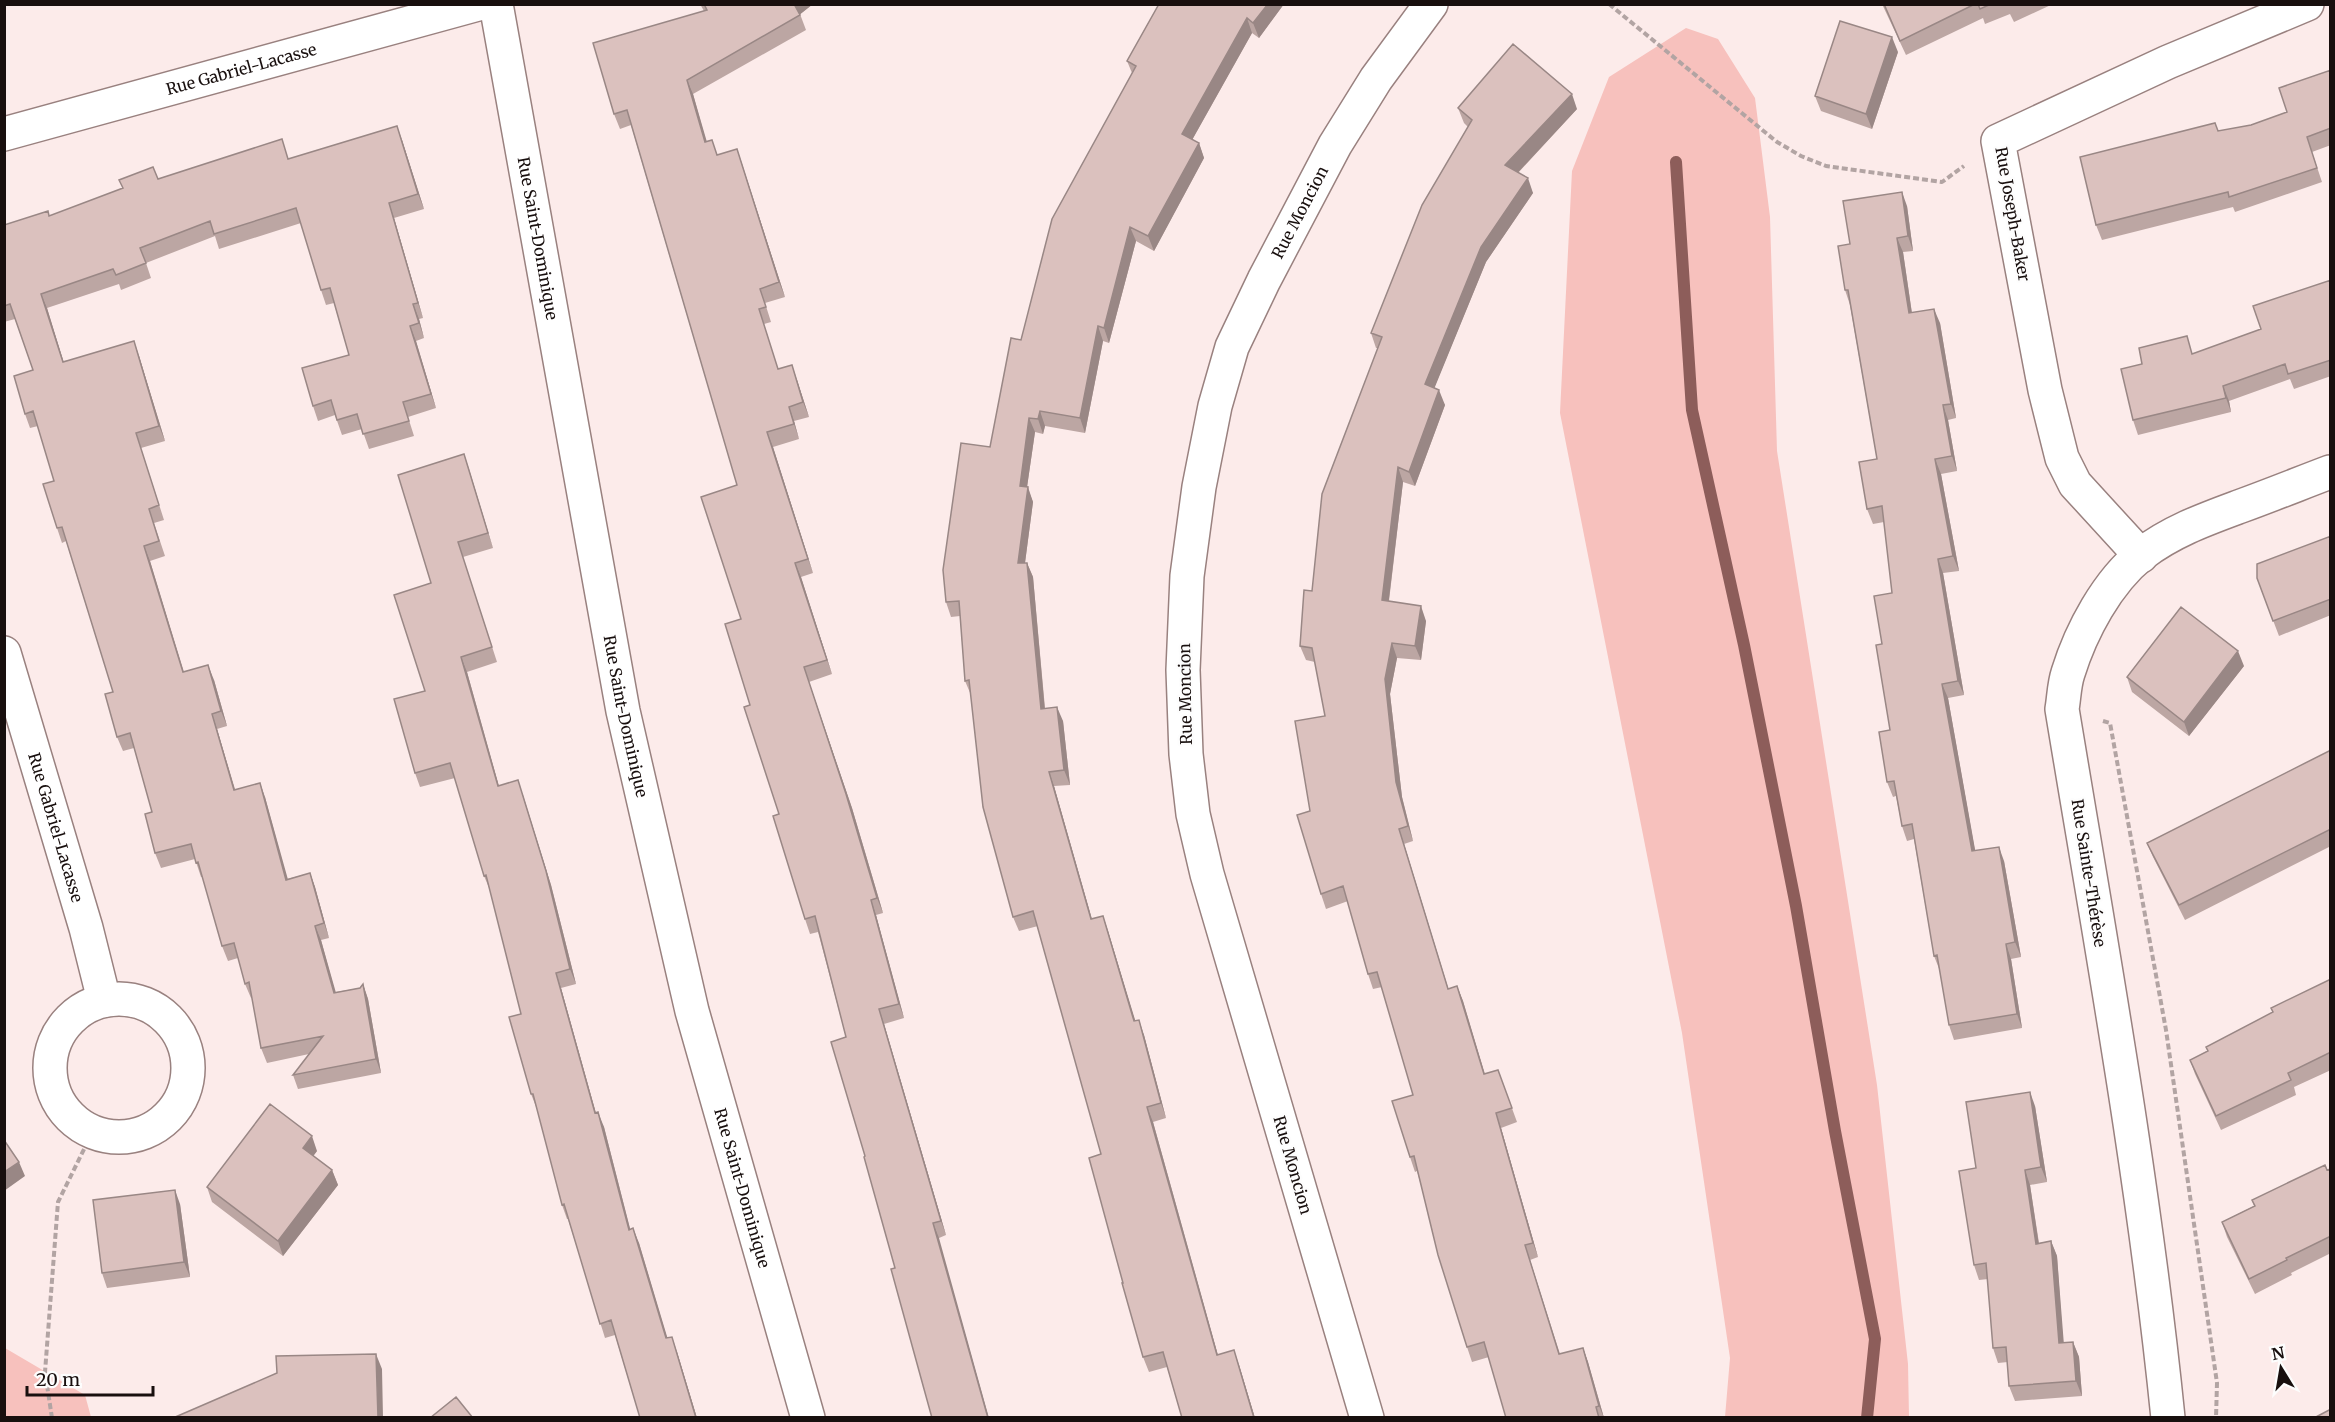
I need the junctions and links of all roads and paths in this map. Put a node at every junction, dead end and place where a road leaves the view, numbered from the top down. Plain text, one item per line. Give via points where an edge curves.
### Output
1 (478, 4) edge
2 (496, 4) edge
3 (1431, 4) edge
4 (1609, 4) edge
5 (2307, 4) edge
6 (4, 134) edge
7 (1942, 182) dead end
8 (2331, 472) edge
9 (2140, 556) junction
10 (4, 653) edge
11 (2062, 709) junction
12 (104, 1000) junction
13 (93, 1131) junction
14 (52, 1418) edge
15 (808, 1418) edge
16 (1367, 1418) edge
17 (2168, 1418) edge
18 (2216, 1418) edge

1 - 6 street, Rue Gabriel-Lacasse
2 - 15 street, Rue Saint-Dominique via 623,711 692,1011
3 - 16 street, Rue Moncion via 1335,146 1233,347 1215,406 1198,487 1187,576 1183,670 1192,814
4 - 7 path via 1777,142 1801,156 1826,166
5 - 9 street, Rue Joseph-Baker via 2168,62 1998,141 2045,390 2062,458 2075,484
8 - 9 street, Rue Sainte-Thérèse via 2192,525
9 - 11 street, Rue Sainte-Thérèse via 2103,599 2081,640 2067,675
10 - 12 street, Rue Gabriel-Lacasse
11 - 17 street, Rue Sainte-Thérèse via 2116,1037
11 - 18 path via 2110,723 2166,1030 2217,1383
12 - 13 street via 82,1010 64,1025 53,1045 50,1069 54,1092 65,1113
12 - 13 street via 126,999 147,1005 166,1017 180,1034 188,1055 188,1077 182,1098 169,1116 151,1130 129,1137
13 - 14 path via 58,1202 45,1372

